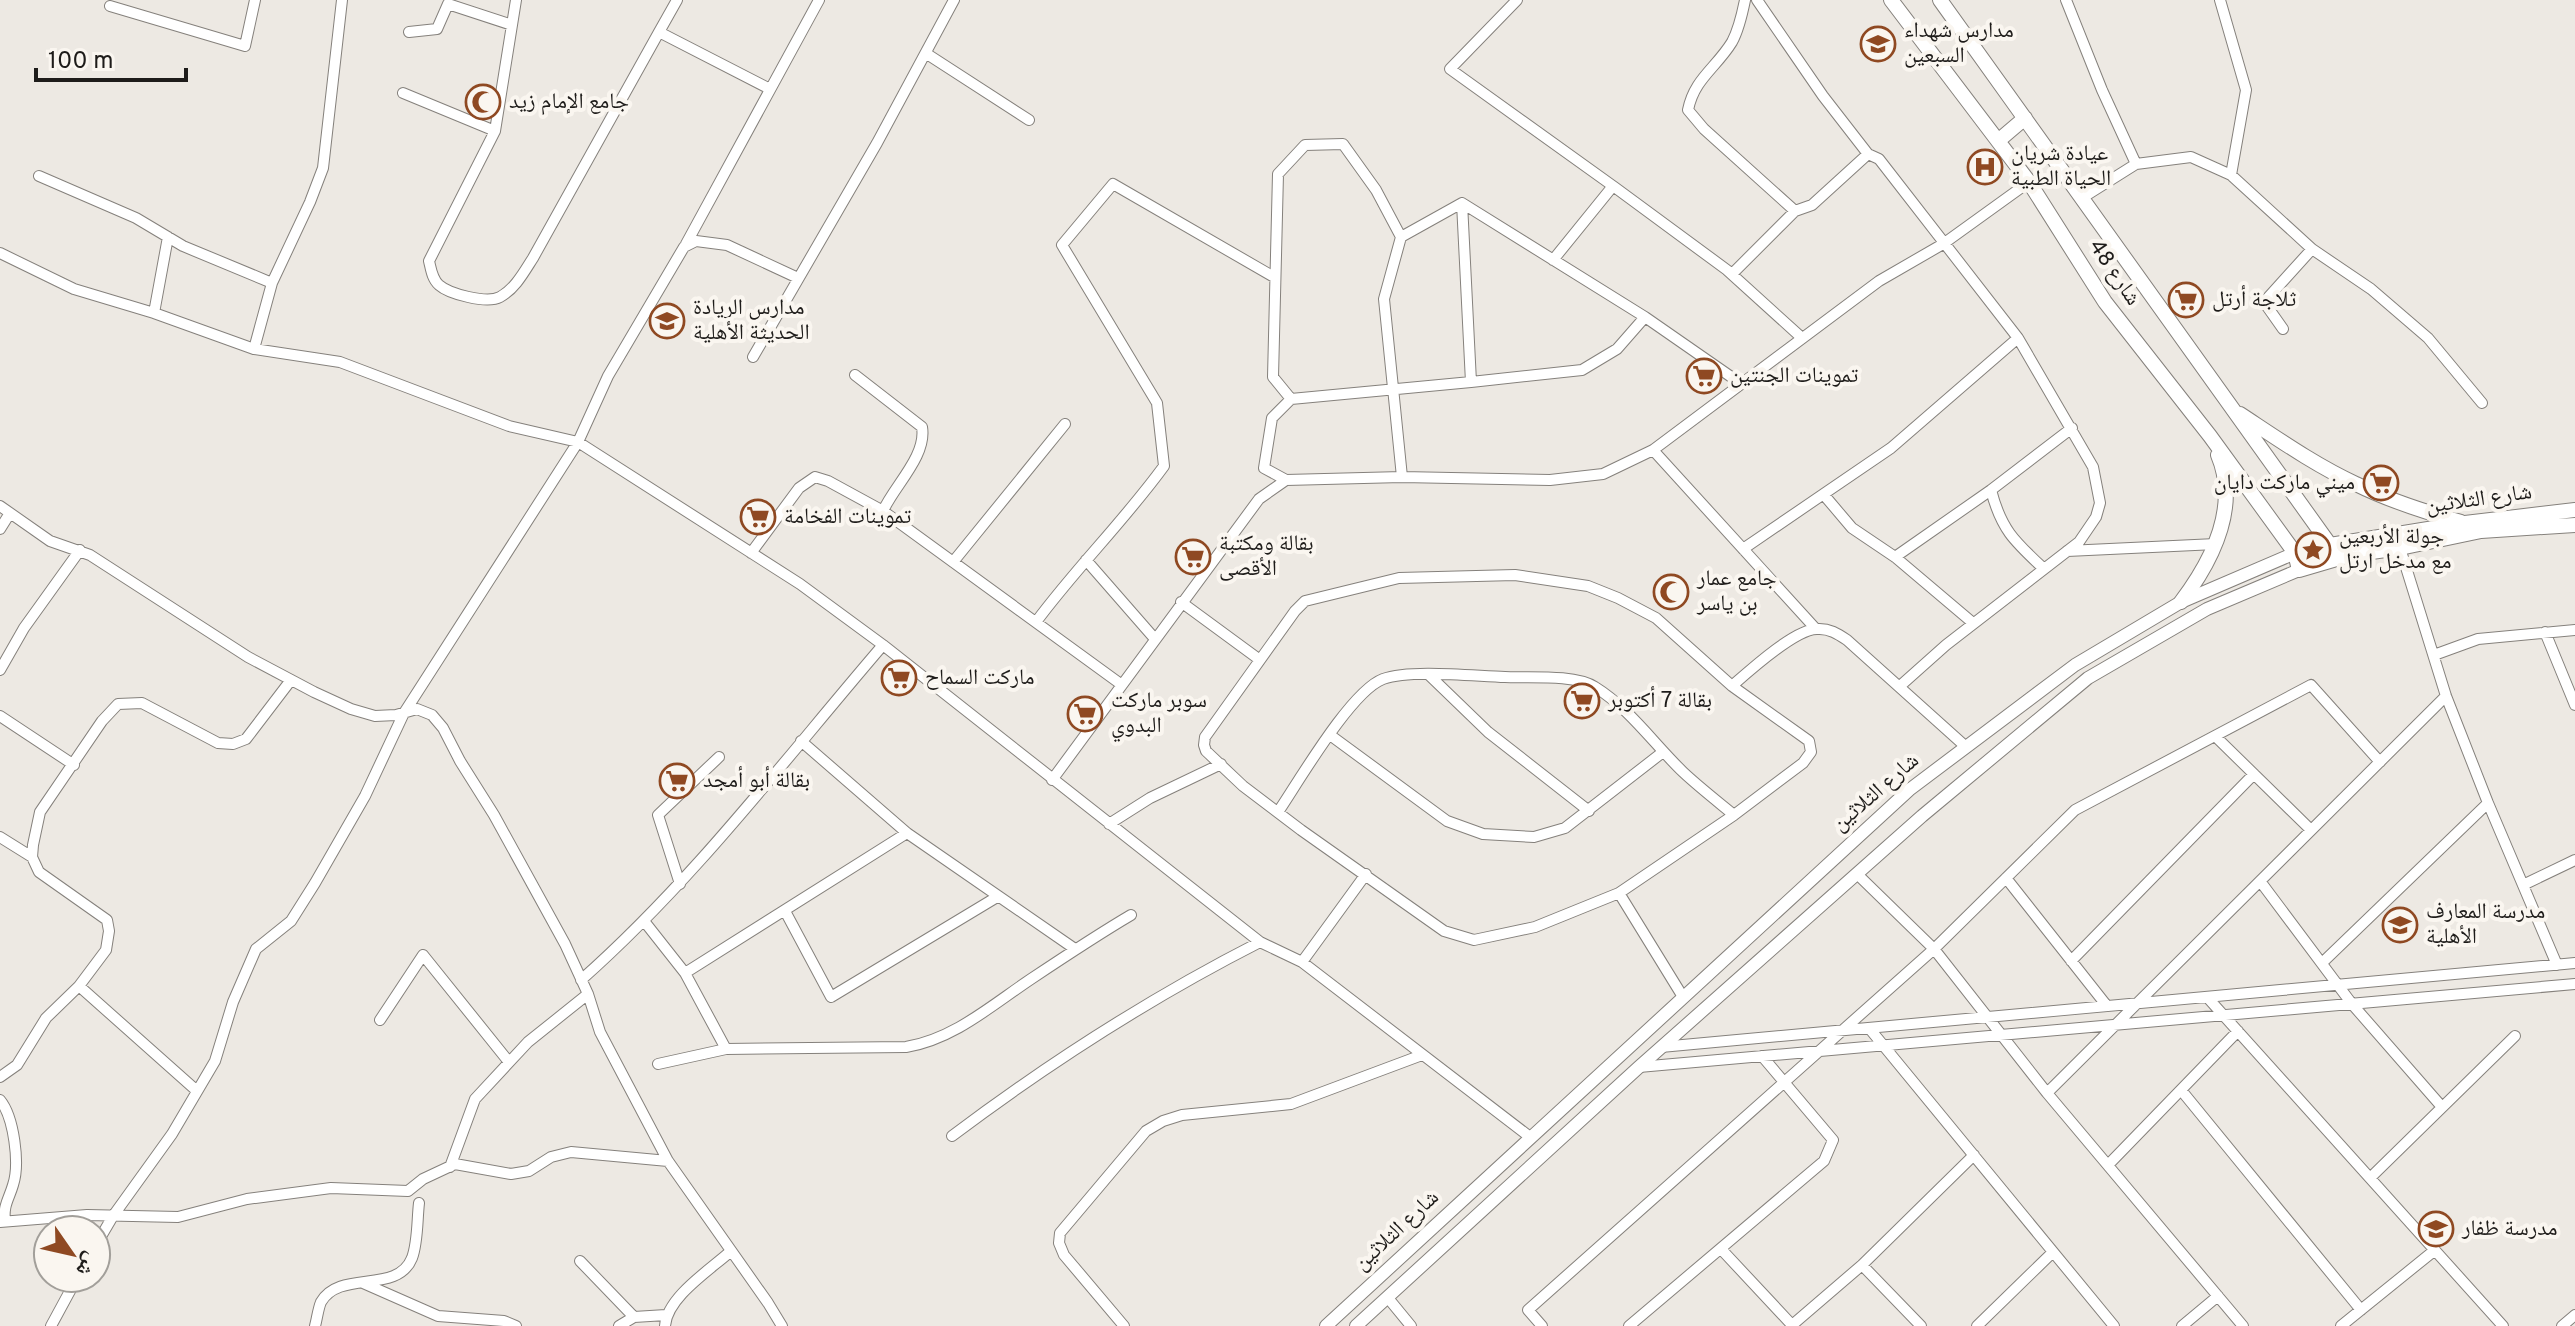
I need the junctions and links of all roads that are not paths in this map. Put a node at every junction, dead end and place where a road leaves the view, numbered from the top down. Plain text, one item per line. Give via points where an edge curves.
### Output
1 (255, 0) edge
2 (342, 0) edge
3 (516, 0) edge
4 (677, 0) edge
5 (819, 0) edge
6 (954, 0) edge
7 (1745, 0) edge
8 (1757, 0) edge
9 (1891, 0) edge
10 (1940, 0) edge
11 (2066, 0) edge
12 (2220, 0) edge
13 (1514, 1) edge
14 (110, 6) dead end
15 (512, 25) junction
16 (409, 32) dead end
17 (659, 32) junction
18 (927, 54) junction
19 (770, 89) junction
20 (403, 93) dead end
21 (2025, 118) junction
22 (1029, 120) dead end
23 (495, 131) junction
24 (1998, 141) junction
25 (1868, 154) junction
26 (2136, 164) junction
27 (2231, 175) junction
28 (39, 176) dead end
29 (2029, 182) junction
30 (1613, 186) junction
31 (2082, 198) junction
32 (1462, 203) junction
33 (1795, 211) junction
34 (168, 237) junction
35 (1401, 237) junction
36 (1943, 244) junction
37 (684, 247) junction
38 (2312, 249) junction
39 (0, 253) edge
40 (1553, 260) junction
41 (1732, 274) junction
42 (1274, 277) junction
43 (798, 278) junction
44 (272, 283) junction
45 (154, 313) junction
46 (1645, 317) junction
47 (2283, 329) dead end
48 (1802, 338) junction
49 (2018, 338) junction
50 (254, 349) junction
51 (753, 357) dead end
52 (855, 375) dead end
53 (1471, 382) junction
54 (1740, 383) junction
55 (1393, 390) junction
56 (1291, 399) junction
57 (2482, 403) dead end
58 (2232, 409) junction
59 (1065, 424) dead end
60 (2072, 428) junction
61 (2210, 436) junction
62 (578, 442) junction
63 (1653, 450) junction
64 (1402, 477) junction
65 (1286, 480) junction
66 (1991, 490) junction
67 (1824, 495) junction
68 (0, 506) edge
69 (2575, 510) edge
70 (883, 511) junction
71 (10, 513) junction
72 (2465, 523) junction
73 (2575, 525) edge
74 (0, 529) edge
75 (2216, 544) junction
76 (2330, 545) junction
77 (2400, 548) junction
78 (1743, 549) junction
79 (80, 550) junction
80 (2067, 551) junction
81 (751, 553) junction
82 (2295, 553) junction
83 (2350, 555) junction
84 (1895, 557) junction
85 (1086, 560) junction
86 (953, 562) junction
87 (2043, 568) junction
88 (2299, 570) junction
89 (1181, 602) junction
90 (2181, 602) junction
91 (1036, 622) junction
92 (1973, 623) junction
93 (1815, 628) junction
94 (2575, 630) edge
95 (2545, 632) junction
96 (1155, 639) junction
97 (883, 645) junction
98 (2434, 655) junction
99 (1260, 660) junction
100 (0, 670) edge
101 (1429, 675) junction
102 (291, 680) junction
103 (1122, 685) junction
104 (1732, 686) junction
105 (1900, 686) junction
106 (2446, 696) junction
107 (2575, 705) edge
108 (404, 713) junction
109 (0, 716) edge
110 (1330, 735) junction
111 (2215, 736) junction
112 (801, 741) junction
113 (1965, 746) junction
114 (1663, 752) junction
115 (719, 757) dead end
116 (2380, 762) junction
117 (1221, 764) junction
118 (74, 765) junction
119 (2254, 774) junction
120 (1052, 780) junction
121 (2488, 803) junction
122 (1589, 811) junction
123 (1278, 812) junction
124 (1734, 815) junction
125 (1109, 824) junction
126 (2311, 830) junction
127 (907, 833) junction
128 (0, 837) edge
129 (32, 857) junction
130 (2575, 860) edge
131 (1366, 874) junction
132 (1857, 874) junction
133 (2006, 878) junction
134 (2260, 881) junction
135 (680, 884) junction
136 (2523, 885) junction
137 (1619, 893) junction
138 (997, 897) junction
139 (785, 911) junction
140 (1131, 915) dead end
141 (644, 921) junction
142 (1260, 942) junction
143 (1075, 949) junction
144 (1934, 949) junction
145 (2071, 961) junction
146 (1302, 962) junction
147 (2323, 962) junction
148 (2575, 963) edge
149 (2557, 965) junction
150 (685, 973) junction
151 (581, 980) junction
152 (2575, 984) edge
153 (79, 986) junction
154 (2339, 986) junction
155 (588, 994) junction
156 (1683, 997) junction
157 (2207, 997) junction
158 (2137, 1003) junction
159 (2352, 1004) junction
160 (2107, 1006) junction
161 (2224, 1015) junction
162 (1987, 1017) junction
163 (380, 1020) dead end
164 (2116, 1024) junction
165 (1869, 1028) junction
166 (1842, 1030) junction
167 (2238, 1031) junction
168 (2001, 1035) junction
169 (2515, 1036) dead end
170 (1883, 1045) junction
171 (1661, 1047) junction
172 (726, 1049) junction
173 (1819, 1051) junction
174 (1422, 1055) junction
175 (1762, 1056) junction
176 (509, 1062) junction
177 (658, 1064) dead end
178 (1639, 1067) junction
179 (0, 1077) edge
180 (1785, 1081) junction
181 (2181, 1090) junction
182 (197, 1091) junction
183 (2047, 1093) junction
184 (0, 1100) edge
185 (2442, 1107) junction
186 (952, 1136) dead end
187 (1530, 1137) junction
188 (1543, 1153) junction
189 (1974, 1155) junction
190 (668, 1161) junction
191 (2108, 1165) junction
192 (450, 1167) junction
193 (2370, 1178) junction
194 (3, 1200) edge
195 (419, 1203) dead end
196 (113, 1216) junction
197 (3, 1221) edge
198 (1721, 1249) junction
199 (2435, 1250) junction
200 (731, 1251) junction
201 (2053, 1252) junction
202 (580, 1261) dead end
203 (1862, 1265) junction
204 (361, 1282) junction
205 (1375, 1282) junction
206 (68, 1294) edge
207 (2218, 1296) junction
208 (1388, 1298) junction
209 (2361, 1310) junction
210 (2575, 1315) edge
211 (634, 1317) junction
212 (666, 1321) edge
213 (450, 1322) edge
214 (2498, 1324) edge
215 (51, 1326) edge
216 (315, 1326) edge
217 (516, 1326) edge
218 (619, 1326) edge
219 (782, 1326) edge
220 (1124, 1326) edge
221 (1326, 1326) edge
222 (1356, 1326) edge
223 (1411, 1326) edge
224 (1542, 1326) edge
225 (1629, 1326) edge
226 (1792, 1326) edge
227 (1921, 1326) edge
228 (1977, 1326) edge
229 (2114, 1326) edge
230 (2182, 1326) edge
231 (2243, 1326) edge
232 (2341, 1326) edge
233 (2562, 1326) edge

1 - 14 street via 245,46
2 - 44 street via 323,168
3 - 15 street
4 - 17 street
5 - 19 street
6 - 18 street
7 - 33 street via 1731,43 1692,92 1688,110
8 - 25 street
9 - 24 main road, شارع 48
10 - 21 main road, شارع 48
11 - 26 street
12 - 27 street via 2246,90
13 - 30 street via 1450,69
15 - 16 street via 448,4 437,29
15 - 23 street
17 - 19 street
17 - 23 street via 512,289 497,299 477,300 439,286 429,261
18 - 22 street
18 - 43 street
19 - 37 street
20 - 23 street
21 - 24 main road
21 - 31 main road, شارع 48
24 - 29 main road, شارع 48
25 - 33 street via 1812,205
25 - 36 street via 1879,159
26 - 27 street via 2191,157
26 - 31 street
27 - 38 street
28 - 34 street
29 - 36 street
29 - 61 main road, شارع 48 via 2105,302
30 - 40 street
30 - 41 street
31 - 58 main road, شارع 48
32 - 35 street
32 - 40 street
32 - 53 street
33 - 41 street
34 - 44 street
34 - 45 street
35 - 42 street via 1343,144 1305,145 1278,174
35 - 55 street via 1384,299
36 - 48 street via 1879,281
36 - 49 street
37 - 43 street via 696,241 727,245
37 - 62 street via 608,376
38 - 47 street via 2264,302
38 - 57 street via 2371,289 2428,338
39 - 45 street via 74,289
40 - 46 street
41 - 48 street
42 - 56 street via 1273,377
42 - 85 street via 1113,184 1062,245 1157,403 1164,466
43 - 51 street
44 - 50 street
45 - 50 street
46 - 53 street via 1617,349 1582,370
46 - 54 street
48 - 54 street
49 - 60 street
49 - 67 street via 1891,448
50 - 62 street via 340,362 509,426
52 - 70 street via 922,427 918,451
53 - 55 street
54 - 63 street
55 - 56 street
55 - 64 street
56 - 65 street via 1272,418 1264,468
58 - 72 main road via 2355,484
58 - 76 main road, شارع 48
59 - 86 street
60 - 66 street
60 - 80 street via 2093,467 2100,503 2090,527
61 - 75 main road via 2226,482
61 - 82 main road, شارع 48
62 - 81 street
62 - 108 street
63 - 64 street via 1603,474
63 - 78 street
64 - 65 street
65 - 89 street via 1259,499
66 - 84 street
66 - 87 street via 1999,519
67 - 78 street
67 - 84 street via 1852,528
68 - 71 street
69 - 72 main road, شارع الثلاثين
70 - 81 street via 815,477 799,488
70 - 86 street
71 - 74 street
71 - 79 street via 50,541
72 - 76 main road, شارع الثلاثين
73 - 77 main road, شارع الثلاثين via 2481,531
75 - 80 street
75 - 90 main road
76 - 82 main road, شارع الثلاثين
76 - 83 main road, شارع 48
77 - 83 main road, شارع الثلاثين
77 - 98 street
78 - 93 street
79 - 100 street
79 - 102 street
80 - 87 street
81 - 97 street
82 - 88 main road, شارع 48
82 - 90 street, شارع الثلاثين
83 - 88 main road, شارع الثلاثين
84 - 92 street
85 - 91 street
85 - 96 street
86 - 91 street
87 - 92 street
88 - 132 street, شارع الثلاثين via 2207,609 2088,678
89 - 96 street
89 - 99 street
90 - 113 street, شارع الثلاثين via 2075,665
91 - 103 street
92 - 105 street
93 - 104 street via 1772,652
93 - 105 street via 1847,640
94 - 95 street
95 - 98 street via 2478,639
95 - 107 street
96 - 103 street
97 - 112 street
97 - 120 street
98 - 106 street
99 - 104 street via 1295,611 1315,597 1399,578 1515,575 1588,586 1618,598 1656,618
99 - 117 street via 1205,737 1206,751
101 - 110 street via 1387,677 1375,683
101 - 114 street via 1593,685
101 - 122 street via 1488,732
102 - 108 street via 351,709 375,716
102 - 118 street via 246,739 233,744 218,743 142,703 118,704
103 - 120 street
104 - 124 street via 1809,741 1811,752
105 - 113 street
106 - 116 street
106 - 121 street
108 - 151 street via 417,709 432,715 443,728
108 - 182 street via 365,796 291,921 256,949 215,1061
109 - 118 street
110 - 122 street via 1447,821 1483,834 1534,837 1565,828
110 - 123 street
111 - 116 street via 2311,685
111 - 119 street
111 - 133 street via 2075,810
112 - 127 street
112 - 135 street
113 - 156 street, شارع الثلاثين via 1909,790
114 - 122 street
114 - 124 street
115 - 135 street via 658,815
116 - 126 street
117 - 123 street
117 - 125 street
118 - 129 street via 40,812
119 - 126 street
119 - 145 street
120 - 125 street
121 - 136 street
121 - 147 street
123 - 131 street
124 - 137 street
125 - 142 street
126 - 134 street
127 - 138 street
127 - 139 street
128 - 129 street
129 - 153 street via 39,872 107,920 106,950
130 - 136 street
131 - 137 street via 1444,931 1474,940 1535,927
131 - 146 street
132 - 144 street
132 - 171 street, شارع الثلاثين
133 - 144 street
133 - 145 street
134 - 147 street
134 - 158 street
135 - 141 street
136 - 149 street
137 - 156 street
138 - 139 street via 831,997
138 - 143 street
139 - 150 street
140 - 143 street
141 - 150 street
141 - 151 street
142 - 146 street
142 - 186 street via 1121,1021
143 - 172 street via 957,1029 919,1045
144 - 162 street
144 - 166 street
145 - 160 street
146 - 174 street
147 - 154 street
148 - 149 street
149 - 154 street
150 - 172 street
151 - 155 street
152 - 159 street
153 - 179 street via 46,1018 17,1065
153 - 182 street
154 - 157 street
154 - 159 street
155 - 176 street
155 - 190 street via 600,1032
156 - 187 street, شارع الثلاثين
157 - 158 street
157 - 161 street
158 - 160 street
158 - 164 street
159 - 161 street
159 - 185 street
160 - 162 street
161 - 164 street
161 - 167 street
162 - 165 street
162 - 168 street
163 - 176 street via 423,955
164 - 168 street
164 - 183 street
165 - 166 street
165 - 170 street
166 - 171 street
166 - 173 street
167 - 181 street
167 - 193 street
168 - 170 street
168 - 183 street
169 - 185 street
170 - 173 street
170 - 189 street
171 - 178 street, شارع الثلاثين
172 - 177 street
173 - 175 street
173 - 180 street
174 - 187 street
174 - 220 street via 1291,1104 1182,1115 1146,1131 1060,1233 1064,1255
175 - 178 street
175 - 180 street
176 - 192 street via 475,1099
178 - 188 street, شارع الثلاثين
180 - 198 street via 1833,1140 1829,1152
180 - 224 street via 1528,1310
181 - 191 street
181 - 209 street
182 - 196 street
183 - 191 street
184 - 194 street via 8,1113 17,1163 13,1185
185 - 193 street
187 - 188 street
187 - 205 street, شارع الثلاثين
188 - 208 street, شارع الثلاثين
189 - 201 street
189 - 203 street
190 - 192 street via 571,1152 511,1174
190 - 200 street
191 - 207 street
192 - 196 street via 408,1191 331,1188 247,1199 178,1217
193 - 199 street
194 - 197 street
195 - 204 street via 406,1268 388,1278
196 - 197 street
198 - 225 street
198 - 226 street
199 - 209 street
199 - 214 street
200 - 212 street via 678,1298
200 - 219 street
201 - 228 street
201 - 229 street
202 - 211 street
203 - 226 street
203 - 227 street
204 - 213 street
204 - 216 street via 328,1295
205 - 208 street
205 - 221 street, شارع الثلاثين
206 - 215 street
207 - 230 street
207 - 231 street
208 - 222 street, شارع الثلاثين
208 - 223 street
209 - 232 street
210 - 233 street
211 - 212 street
211 - 218 street
213 - 217 street via 504,1321

